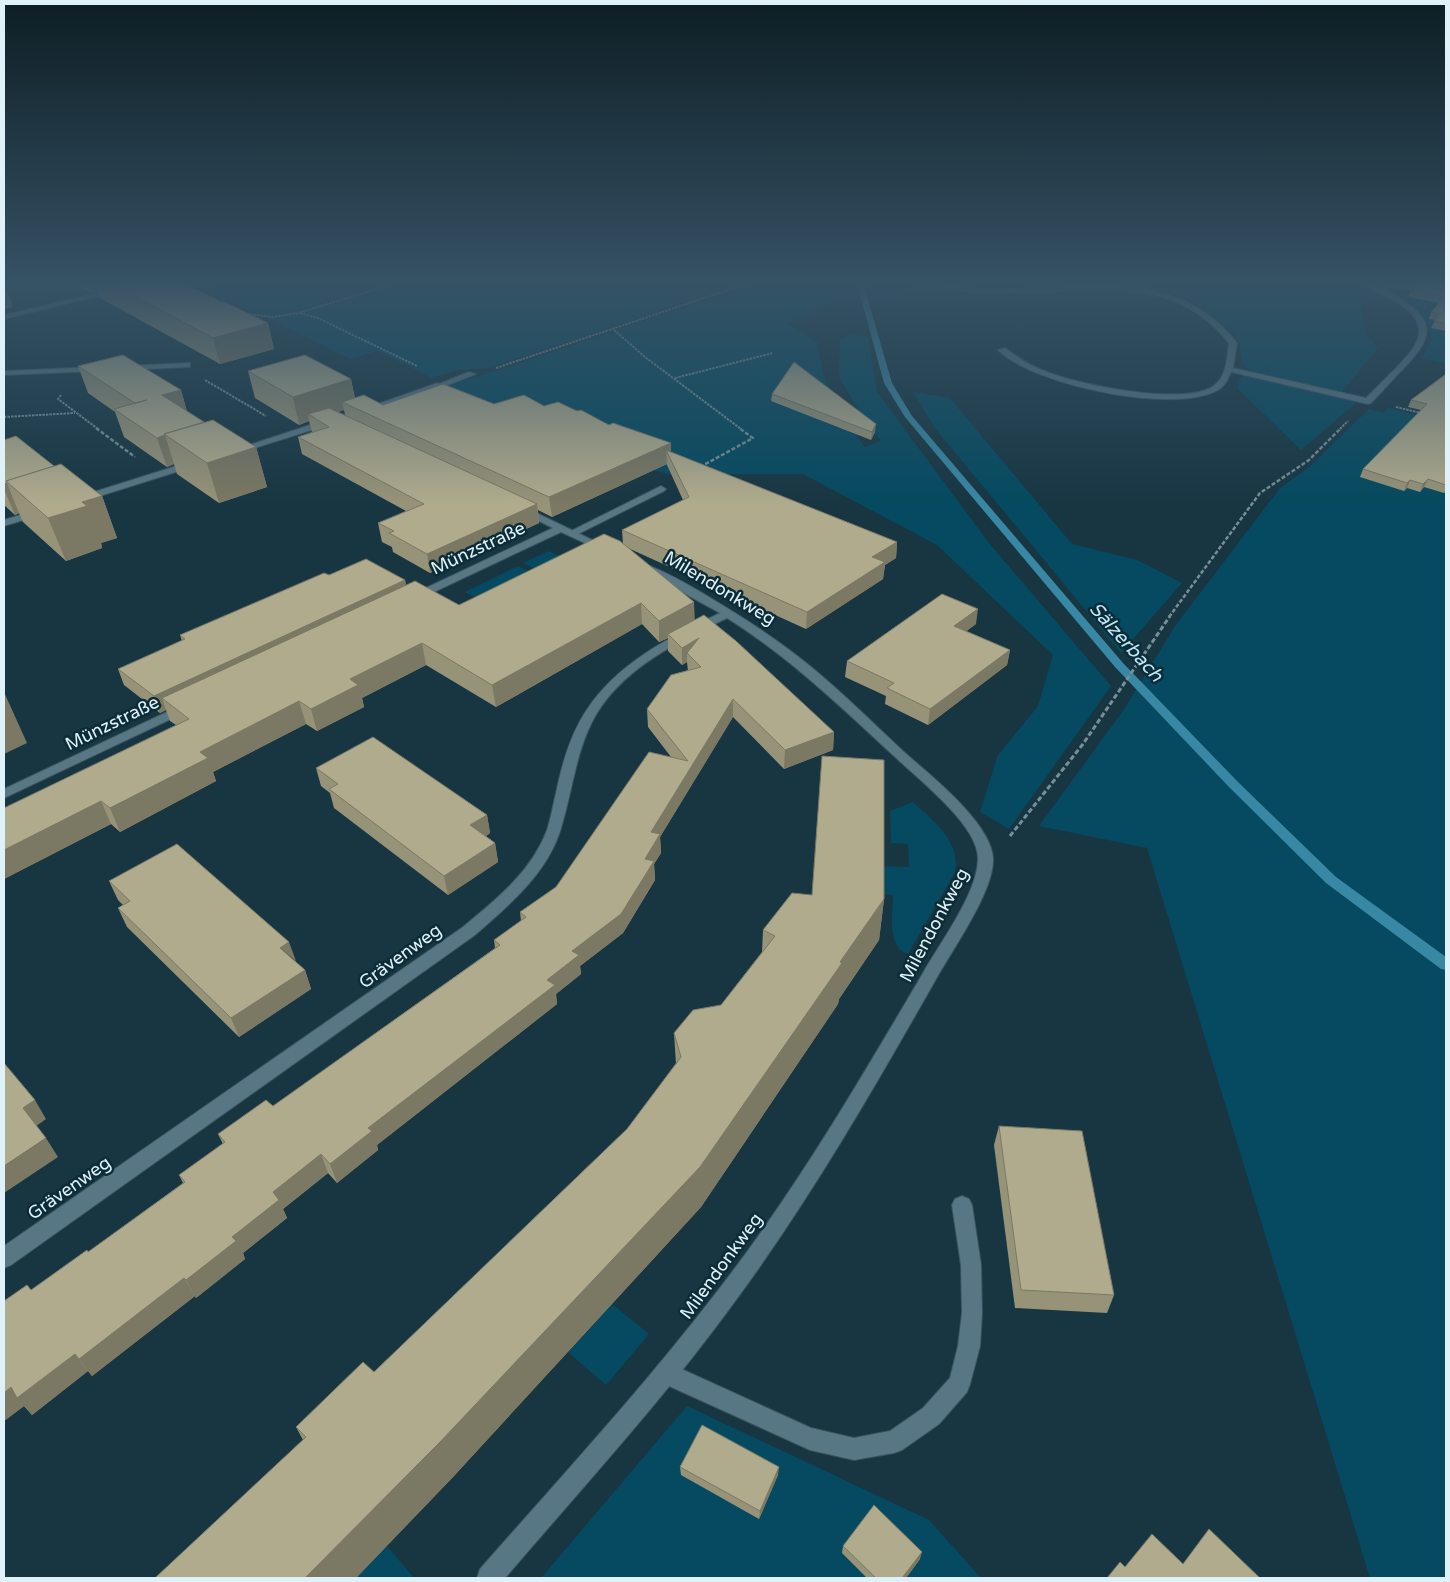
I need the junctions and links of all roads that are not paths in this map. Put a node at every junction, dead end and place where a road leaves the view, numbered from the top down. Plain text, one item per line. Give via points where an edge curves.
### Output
1 (1012, 357) edge
2 (1230, 357) edge
3 (1410, 357) edge
4 (187, 365) road end
5 (110, 368) edge
6 (120, 368) edge
7 (1229, 369) junction
8 (4, 373) edge
9 (472, 374) road end
10 (351, 414) edge
11 (338, 422) edge
12 (230, 452) edge
13 (203, 461) edge
14 (661, 490) road end
15 (75, 501) edge
16 (517, 507) edge
17 (48, 509) edge
18 (4, 523) edge
19 (566, 531) junction
20 (404, 602) edge
21 (727, 614) junction
22 (199, 700) edge
23 (4, 794) edge
24 (962, 1205) dead end
25 (4, 1258) edge
26 (666, 1373) junction
27 (489, 1578) edge

1 - 7 street via 1066,381 1146,396 1205,392 1219,386
2 - 7 street
3 - 7 street via 1368,401
4 - 6 street
5 - 8 street
9 - 10 street
11 - 12 street
13 - 15 street
14 - 19 street, Münzstraße
16 - 19 street, Milendonkweg
17 - 18 street
19 - 20 street, Münzstraße
19 - 21 street, Milendonkweg via 681,584
21 - 25 street, Grävenweg via 647,657 602,696 576,743 549,842 523,882 500,905 406,977
21 - 26 street, Milendonkweg via 799,663 932,784 979,837 986,866 983,881 858,1099 754,1259
22 - 23 street, Münzstraße
24 - 26 street via 971,1265 972,1313 967,1355 958,1384 937,1410 894,1442 854,1449 810,1439
26 - 27 street, Milendonkweg

